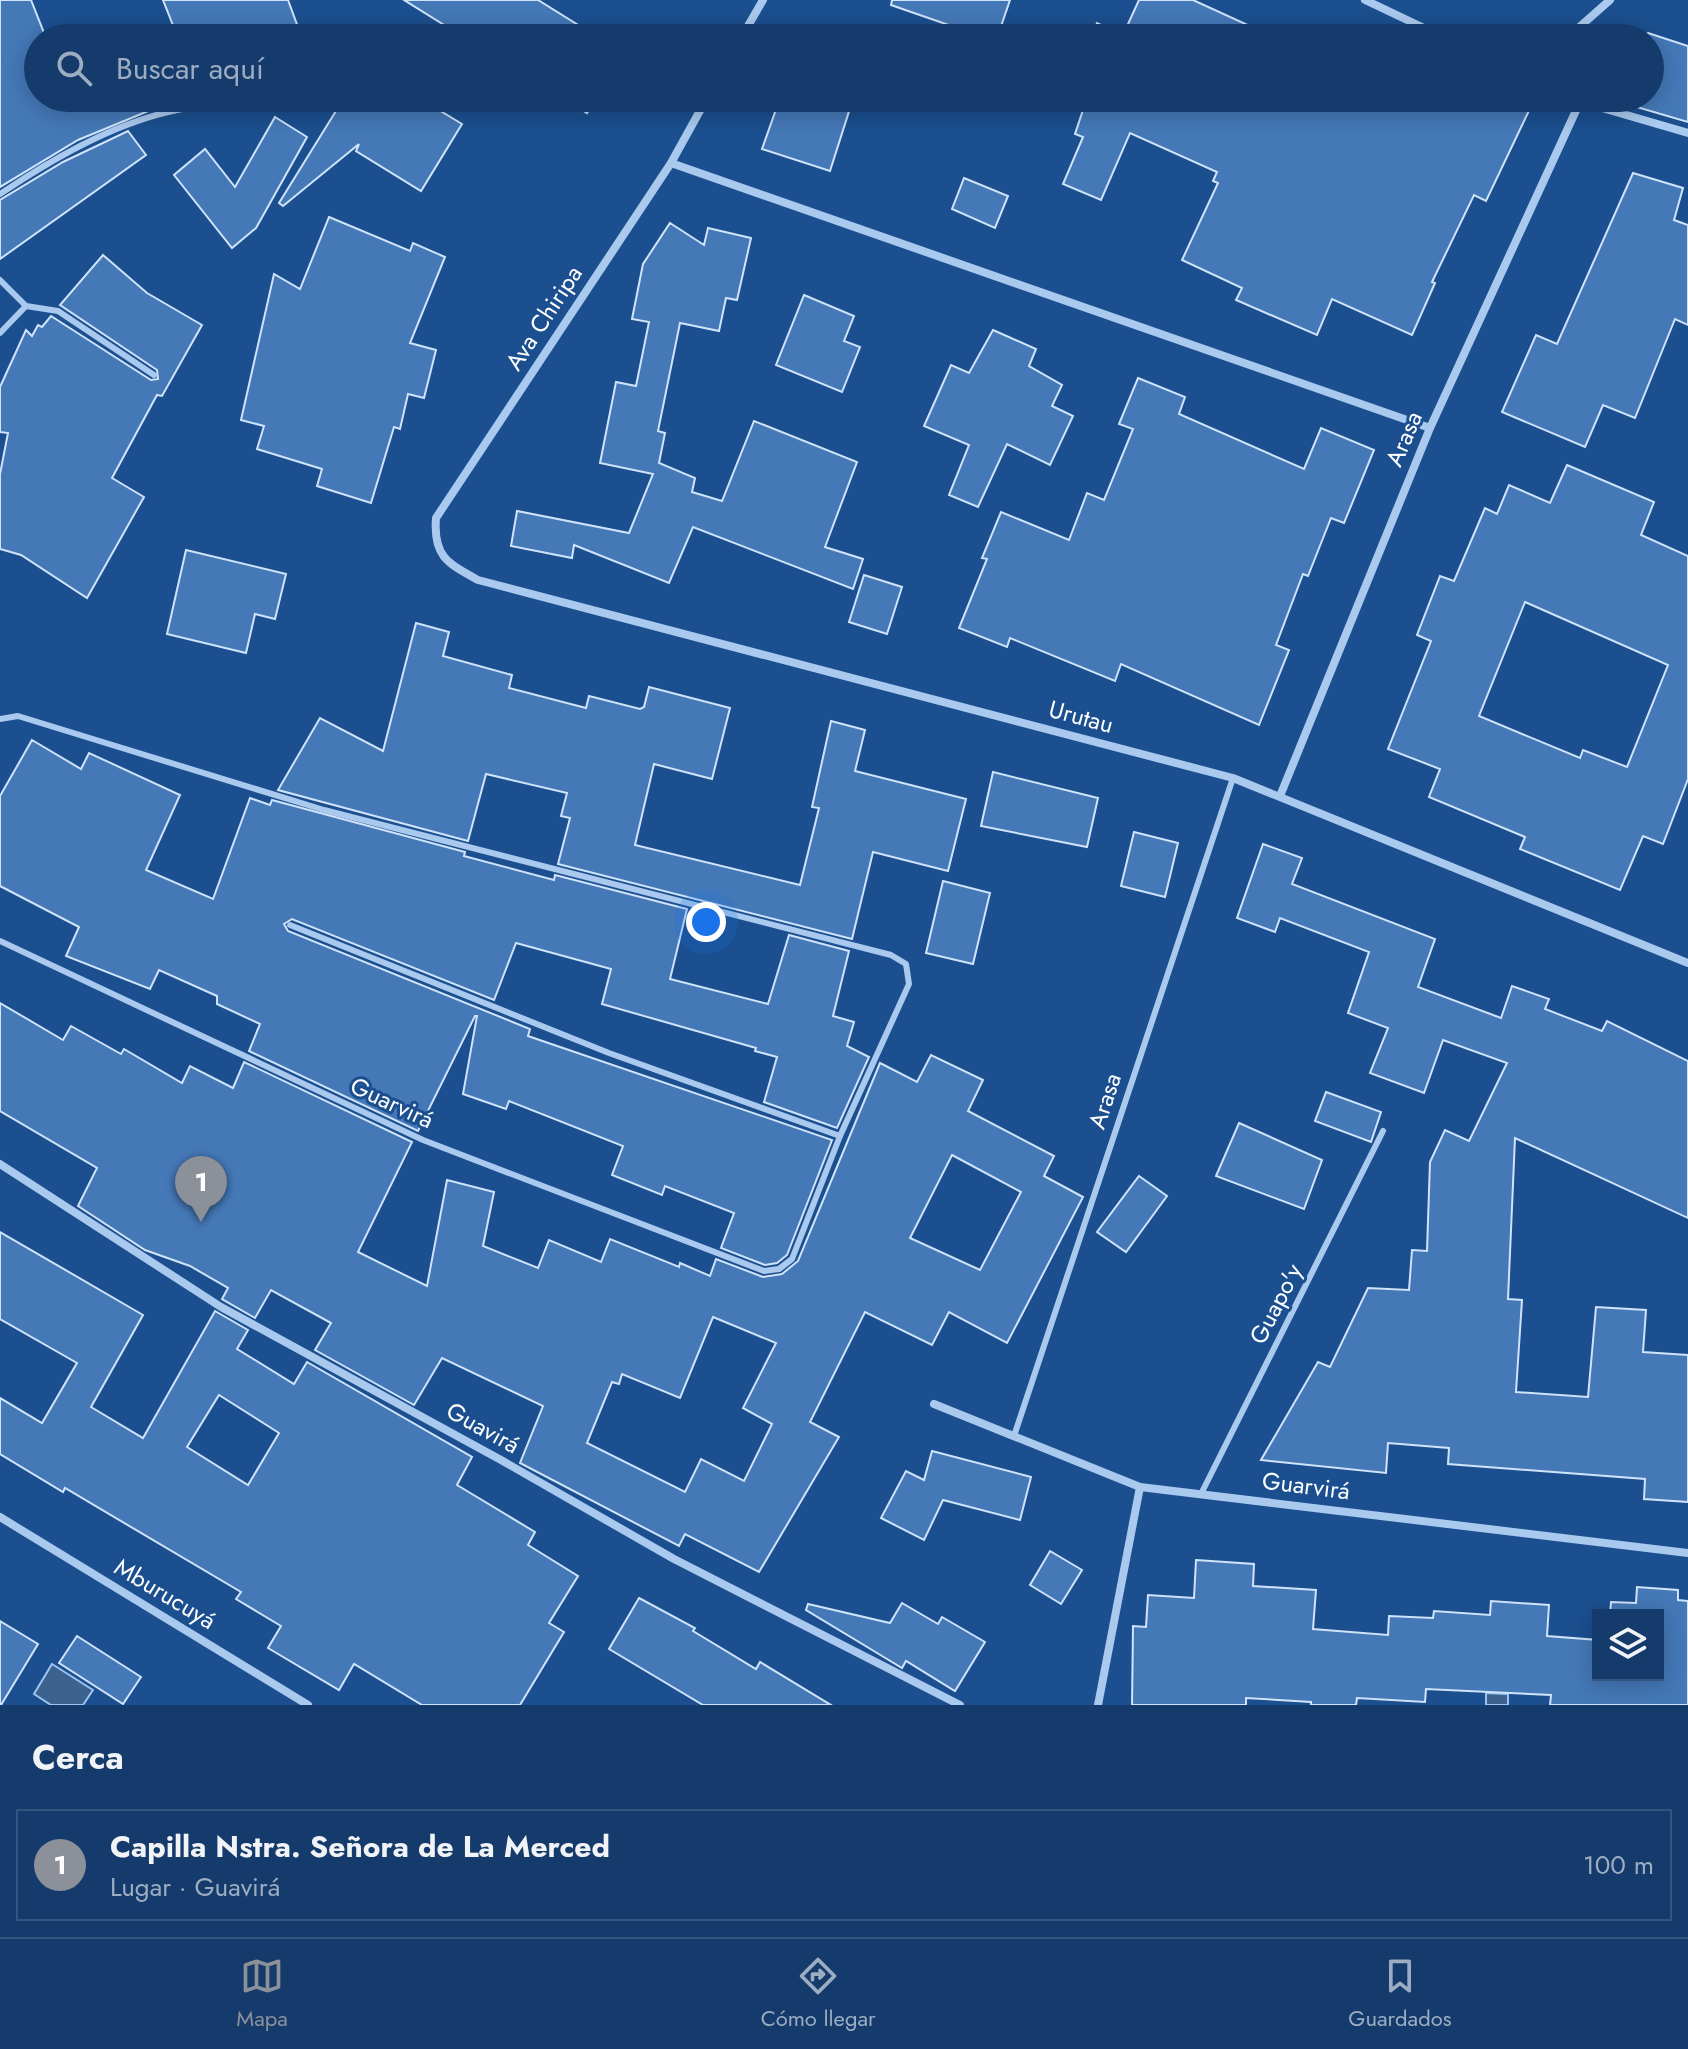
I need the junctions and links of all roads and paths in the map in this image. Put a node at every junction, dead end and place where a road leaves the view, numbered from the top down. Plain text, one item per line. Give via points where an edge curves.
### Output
1 (763, 0) edge
2 (1365, 0) edge
3 (1610, 0) edge
4 (749, 24) edge
5 (1416, 24) edge
6 (1583, 24) edge
7 (171, 112) edge
8 (699, 112) edge
9 (1575, 112) edge
10 (1609, 112) edge
11 (1688, 133) edge
12 (671, 163) junction
13 (0, 194) edge
14 (0, 280) edge
15 (26, 306) junction
16 (0, 333) edge
17 (154, 375) dead end
18 (1430, 428) junction
19 (447, 563) joint
20 (0, 719) edge
21 (1233, 778) junction
22 (1280, 796) junction
23 (290, 925) dead end
24 (0, 941) edge
25 (1688, 963) edge
26 (1383, 1131) dead end
27 (840, 1136) junction
28 (0, 1164) edge
29 (934, 1404) dead end
30 (1014, 1436) junction
31 (1140, 1487) junction
32 (1201, 1494) junction
33 (0, 1517) edge
34 (1688, 1553) edge
35 (308, 1705) edge
36 (960, 1705) edge
37 (1098, 1705) edge

1 - 4 street
2 - 5 street
3 - 6 street
7 - 13 lane via 113,131
8 - 12 street, Ava Chiripa
9 - 18 street, Arasa
10 - 11 street
12 - 18 street
12 - 19 street, Ava Chiripa via 436,518 435,540
14 - 15 lane
15 - 16 lane
15 - 17 lane via 58,311
18 - 22 street, Arasa
19 - 21 street, Urutau via 478,580
20 - 27 lane via 18,716 324,810 891,955 906,964 909,984
21 - 22 street, Urutau
21 - 30 lane, Arasa
22 - 25 street, Urutau
23 - 27 lane via 609,1053
24 - 27 lane, Guarvirá via 423,1140 764,1271 779,1269 792,1259
26 - 32 lane, Guapo'y
28 - 36 street, Guavirá via 221,1307 674,1559
29 - 30 street, Guarvirá
30 - 31 street, Guarvirá
31 - 32 street, Guarvirá
31 - 37 street
32 - 34 street, Guarvirá
33 - 35 street, Mburucuyá

